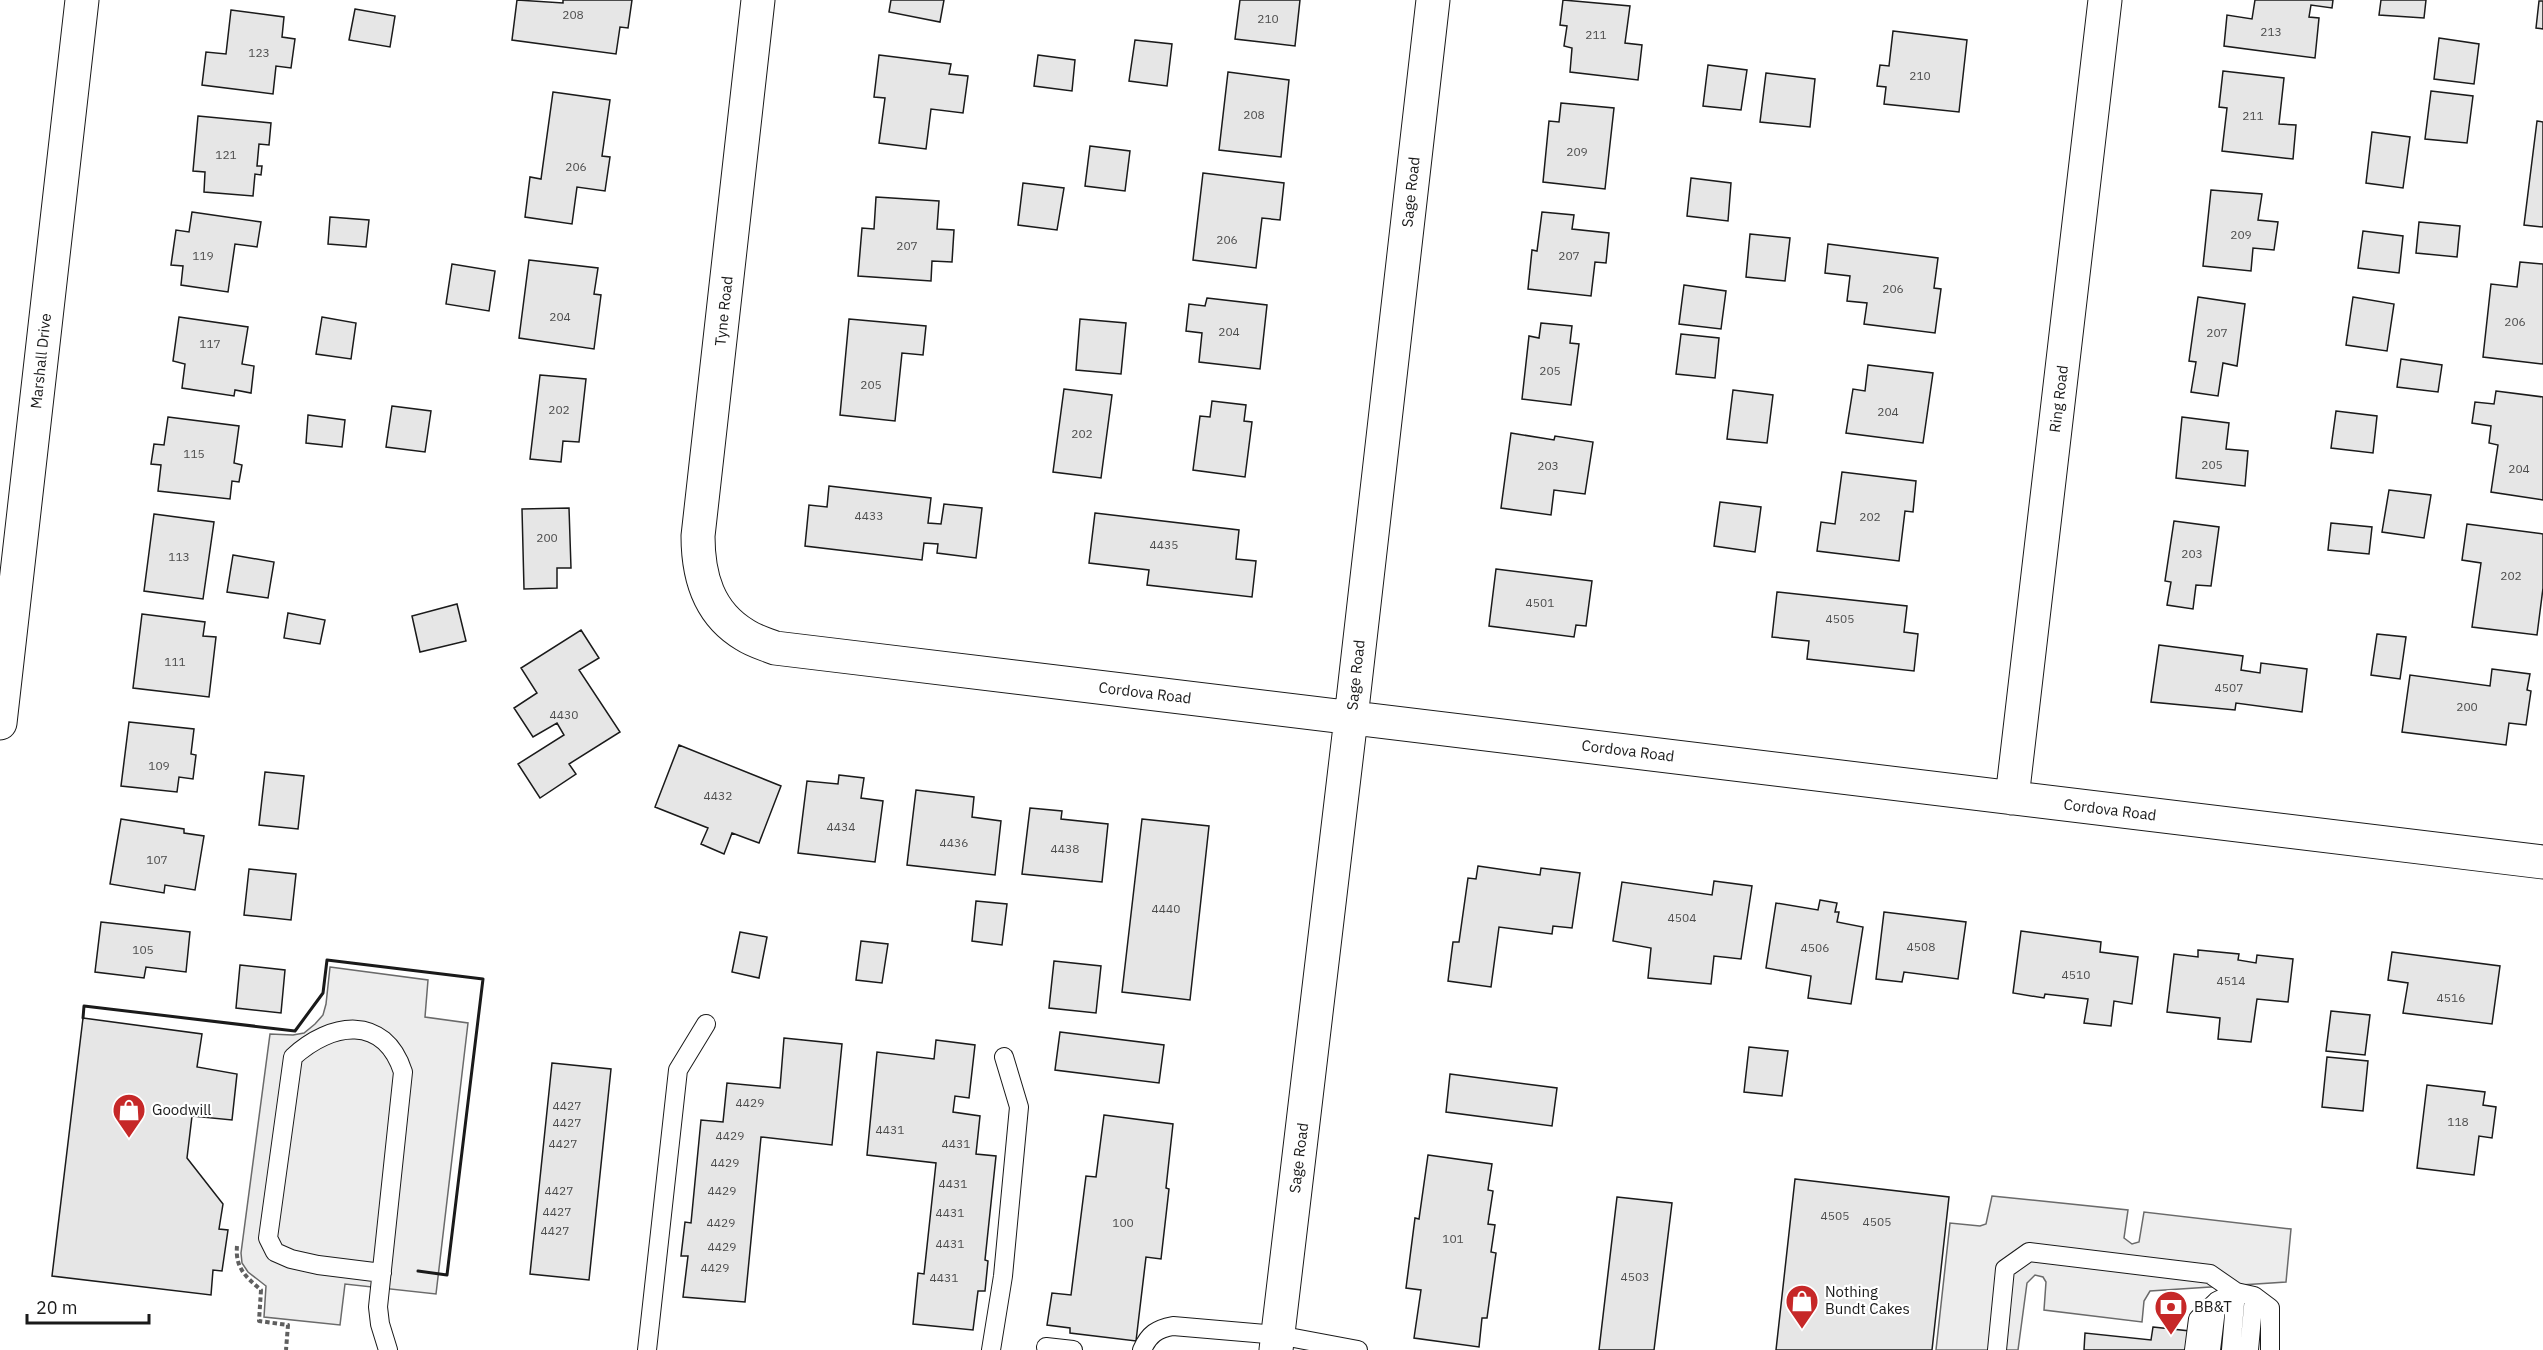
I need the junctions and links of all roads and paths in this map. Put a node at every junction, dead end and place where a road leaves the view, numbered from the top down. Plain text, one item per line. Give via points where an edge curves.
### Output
1 (82, 0) edge
2 (758, 0) edge
3 (1432, 0) edge
4 (2104, 0) edge
5 (722, 616) joint
6 (1351, 718) junction
7 (0, 723) edge
8 (2012, 798) junction
9 (2543, 862) edge
10 (706, 1024) dead end
11 (1004, 1057) dead end
12 (237, 1244) dead end
13 (382, 1273) junction
14 (2245, 1294) junction
15 (2217, 1301) junction
16 (1277, 1342) edge
17 (1046, 1347) dead end
18 (286, 1350) edge
19 (388, 1350) edge
20 (647, 1350) edge
21 (991, 1350) edge
22 (1073, 1350) edge
23 (1142, 1350) edge
24 (1358, 1350) edge
25 (1997, 1350) edge
26 (2193, 1350) edge
27 (2211, 1350) edge
28 (2231, 1350) edge
29 (2249, 1350) edge
30 (2270, 1350) edge

1 - 7 street, Marshall Drive
2 - 5 street, Tyne Road via 698,536 698,562 704,587
3 - 6 street, Sage Road
4 - 8 street, Ring Road
5 - 6 street, Cordova Road via 745,635 775,648
6 - 8 street, Cordova Road
6 - 16 street, Sage Road
8 - 9 street, Cordova Road
10 - 20 lane via 678,1070
11 - 21 lane via 1019,1107
12 - 18 path via 240,1271 261,1290 259,1321 288,1325
13 - 13 lane via 403,1072 398,1055 385,1039 364,1030 341,1029 304,1047 293,1057 268,1238 275,1252 291,1259
13 - 19 lane via 378,1307
14 - 15 lane
14 - 25 lane via 2210,1274 2029,1252 2005,1269
14 - 28 lane
14 - 29 lane
14 - 30 lane via 2270,1308
15 - 26 lane via 2198,1319
15 - 27 lane
16 - 23 lane via 1173,1326 1159,1329 1147,1339
16 - 24 lane
17 - 22 lane

